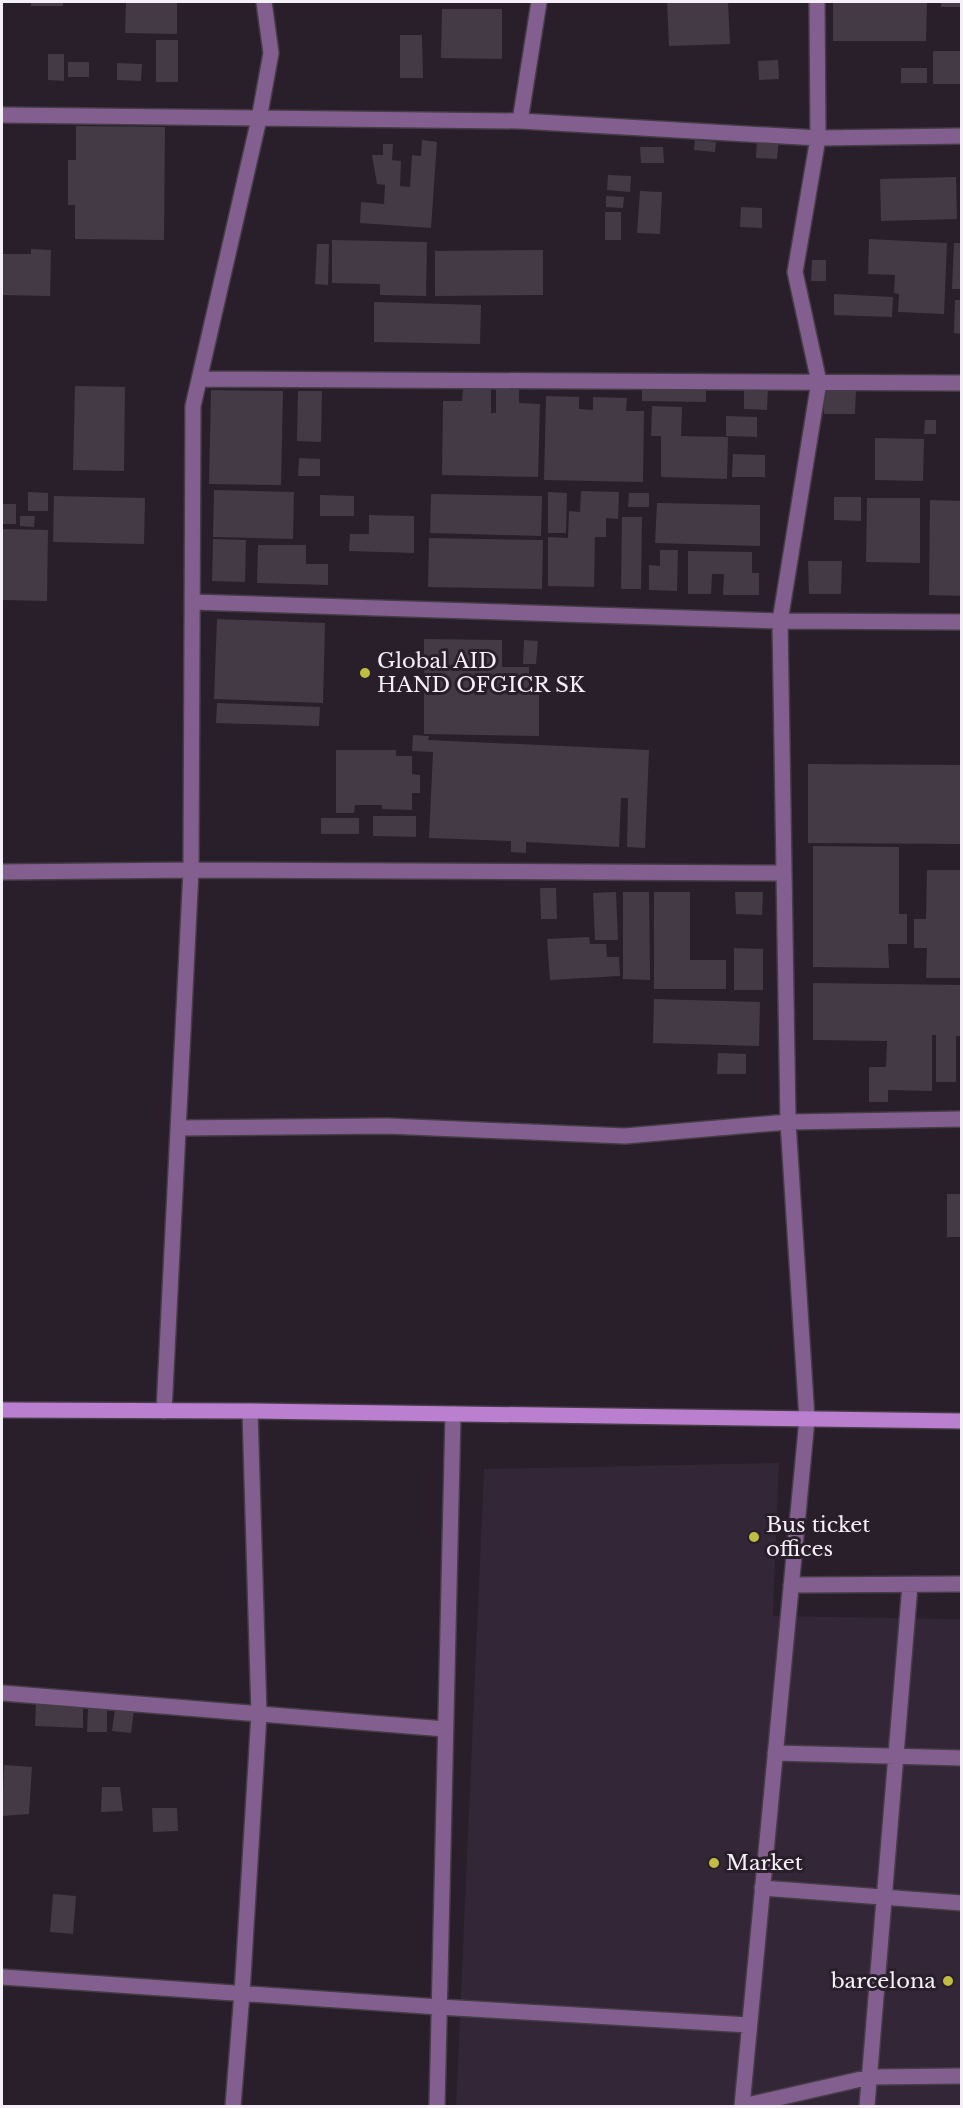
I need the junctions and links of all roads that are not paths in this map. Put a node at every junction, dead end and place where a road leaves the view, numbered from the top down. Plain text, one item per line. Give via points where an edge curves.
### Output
1 (264, 2) edge
2 (539, 2) edge
3 (817, 2) edge
4 (2, 115) edge
5 (259, 119) junction
6 (520, 121) junction
7 (962, 136) edge
8 (818, 138) junction
9 (199, 379) junction
10 (819, 382) junction
11 (962, 382) edge
12 (192, 602) junction
13 (780, 621) junction
14 (962, 622) edge
15 (191, 870) junction
16 (2, 872) edge
17 (784, 873) junction
18 (962, 1119) edge
19 (788, 1122) junction
20 (178, 1128) junction
21 (2, 1410) edge
22 (164, 1411) junction
23 (250, 1411) junction
24 (453, 1414) junction
25 (807, 1419) junction
26 (962, 1421) edge
27 (962, 1584) edge
28 (910, 1585) junction
29 (791, 1586) junction
30 (2, 1694) edge
31 (259, 1714) junction
32 (446, 1729) junction
33 (775, 1753) junction
34 (896, 1756) junction
35 (962, 1758) edge
36 (762, 1888) junction
37 (885, 1898) junction
38 (962, 1903) edge
39 (2, 1977) edge
40 (242, 1993) junction
41 (439, 2007) junction
42 (749, 2025) junction
43 (962, 2076) edge
44 (870, 2077) junction
45 (233, 2106) edge
46 (437, 2106) edge
47 (743, 2106) edge
48 (867, 2106) edge

1 - 5 street via 271,53
2 - 6 street
3 - 8 street
4 - 5 street
5 - 6 street
5 - 9 street
6 - 8 street
7 - 8 street
8 - 10 street via 795,272
9 - 10 street
9 - 12 street via 193,406
10 - 11 street
10 - 13 street
12 - 13 street
12 - 15 street
13 - 14 street
13 - 17 street
15 - 16 street
15 - 17 street
15 - 20 street
17 - 19 street
18 - 19 street
19 - 20 street via 625,1136 387,1126
19 - 25 street
20 - 22 street
21 - 22 street
22 - 23 street
23 - 24 street
23 - 31 street
24 - 25 street
24 - 32 street
25 - 26 street
25 - 29 street
27 - 28 street
28 - 29 street
28 - 34 street
29 - 33 street
30 - 31 street
31 - 32 street
31 - 40 street
32 - 41 street
33 - 34 street
33 - 36 street
34 - 35 street
34 - 37 street
36 - 37 street
36 - 42 street
37 - 38 street
37 - 44 street
39 - 40 street
40 - 41 street
40 - 45 street
41 - 42 street
41 - 46 street
42 - 47 street
43 - 44 street
44 - 47 street
44 - 48 street

